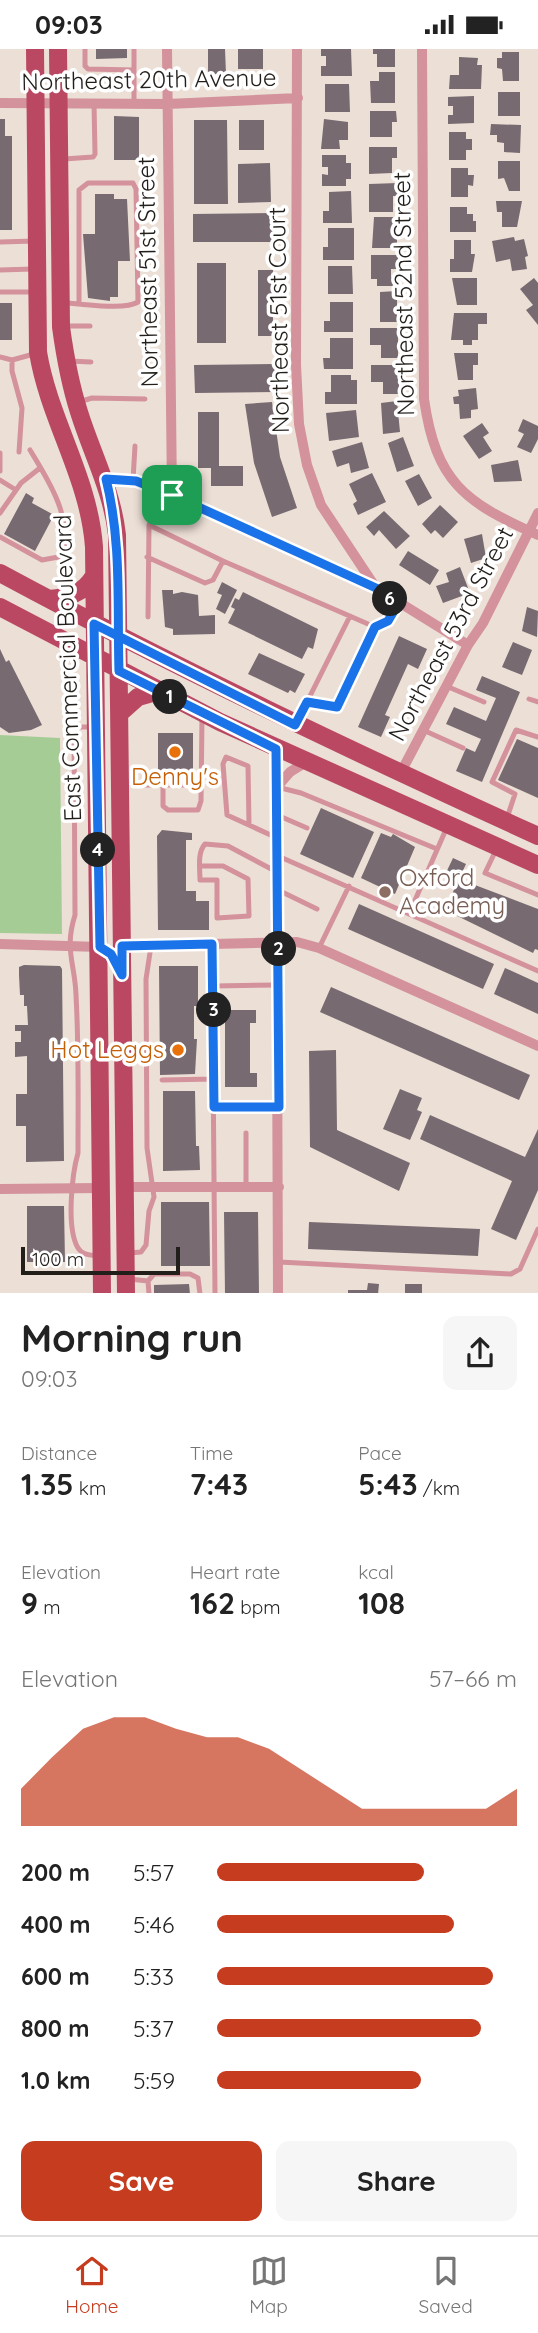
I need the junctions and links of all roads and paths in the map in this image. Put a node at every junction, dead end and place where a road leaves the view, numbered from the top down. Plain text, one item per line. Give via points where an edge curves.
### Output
1 (35, 49) edge
2 (58, 49) edge
3 (85, 49) edge
4 (134, 49) edge
5 (167, 49) edge
6 (297, 49) edge
7 (422, 49) edge
8 (134, 70) junction
9 (298, 98) junction
10 (0, 103) edge
11 (36, 103) junction
12 (58, 103) junction
13 (94, 103) junction
14 (134, 103) junction
15 (168, 104) junction
16 (59, 159) junction
17 (59, 193) junction
18 (78, 193) junction
19 (36, 241) junction
20 (0, 242) edge
21 (36, 269) junction
22 (0, 270) edge
23 (0, 292) edge
24 (36, 292) junction
25 (61, 302) junction
26 (79, 304) junction
27 (61, 325) junction
28 (90, 326) dead end
29 (38, 352) junction
30 (0, 357) edge
31 (12, 360) junction
32 (66, 361) junction
33 (91, 362) dead end
34 (145, 398) dead end
35 (76, 403) junction
36 (135, 446) dead end
37 (30, 450) dead end
38 (0, 453) edge
39 (19, 453) dead end
40 (40, 468) junction
41 (0, 471) edge
42 (106, 479) junction
43 (0, 480) edge
44 (133, 480) junction
45 (16, 490) junction
46 (168, 494) junction
47 (0, 513) edge
48 (538, 513) edge
49 (149, 525) junction
50 (534, 533) edge
51 (0, 537) edge
52 (147, 557) junction
53 (223, 561) junction
54 (0, 573) edge
55 (94, 576) junction
56 (376, 588) junction
57 (49, 599) junction
58 (398, 604) junction
59 (0, 607) edge
60 (350, 616) junction
61 (148, 617) dead end
62 (94, 624) junction
63 (375, 627) junction
64 (118, 636) junction
65 (468, 645) junction
66 (95, 658) junction
67 (119, 671) junction
68 (73, 685) dead end
69 (446, 686) junction
70 (159, 691) junction
71 (529, 699) dead end
72 (307, 702) junction
73 (484, 702) dead end
74 (538, 702) edge
75 (120, 713) junction
76 (202, 713) junction
77 (295, 725) junction
78 (74, 727) junction
79 (96, 727) junction
80 (423, 730) junction
81 (538, 737) edge
82 (463, 748) dead end
83 (276, 749) junction
84 (306, 762) junction
85 (400, 774) junction
86 (142, 785) dead end
87 (163, 785) junction
88 (201, 785) junction
89 (277, 787) junction
90 (277, 815) junction
91 (506, 821) junction
92 (249, 825) junction
93 (448, 825) junction
94 (307, 828) dead end
95 (533, 830) edge
96 (278, 839) junction
97 (497, 847) junction
98 (437, 849) junction
99 (278, 856) junction
100 (538, 865) edge
101 (200, 866) junction
102 (278, 873) junction
103 (349, 886) junction
104 (278, 890) junction
105 (538, 895) edge
106 (317, 909) dead end
107 (409, 913) junction
108 (279, 943) junction
109 (0, 944) edge
110 (212, 944) junction
111 (70, 946) junction
112 (122, 946) junction
113 (151, 946) junction
114 (100, 947) junction
115 (319, 948) junction
116 (538, 971) edge
117 (122, 975) junction
118 (279, 985) junction
119 (214, 986) junction
120 (538, 1046) edge
121 (214, 1079) junction
122 (162, 1080) dead end
123 (214, 1107) junction
124 (279, 1107) junction
125 (246, 1133) dead end
126 (124, 1187) junction
127 (154, 1187) junction
128 (215, 1187) junction
129 (246, 1187) junction
130 (279, 1187) junction
131 (72, 1188) junction
132 (101, 1188) junction
133 (0, 1189) edge
134 (538, 1229) edge
135 (125, 1254) junction
136 (102, 1257) junction
137 (279, 1262) junction
138 (148, 1281) junction
139 (125, 1286) edge
140 (102, 1293) edge
141 (149, 1293) edge
142 (200, 1293) edge
143 (215, 1293) edge
144 (278, 1293) edge

1 - 11 main road, East Commercial Boulevard
2 - 12 main road, East Commercial Boulevard
3 - 8 lane via 88,69
4 - 8 lane
5 - 15 street, Northeast 51st Street
6 - 9 street, Northeast 51st Court
7 - 50 street, Northeast 52nd Street via 424,399 429,434 438,459 466,495 487,511
8 - 14 lane
9 - 15 street, Northeast 20th Avenue
9 - 56 street, Northeast 51st Court via 299,424 321,505
10 - 11 street, Northeast 20th Avenue
11 - 12 street, Northeast 20th Avenue
11 - 19 main road, East Commercial Boulevard
12 - 13 street, Northeast 20th Avenue
12 - 16 main road, East Commercial Boulevard
13 - 14 street, Northeast 20th Avenue
13 - 16 lane via 95,154
14 - 15 street, Northeast 20th Avenue
15 - 46 street, Northeast 51st Street
16 - 17 main road, East Commercial Boulevard
17 - 18 lane
17 - 25 main road, East Commercial Boulevard
18 - 26 lane
18 - 26 lane via 88,183 135,185 138,283 138,302 134,304
19 - 20 lane
19 - 21 main road, East Commercial Boulevard
21 - 22 lane
21 - 24 main road, East Commercial Boulevard
23 - 24 lane
24 - 29 main road, East Commercial Boulevard
25 - 26 lane
25 - 27 main road, East Commercial Boulevard
27 - 28 lane
27 - 32 main road, East Commercial Boulevard
29 - 31 lane
29 - 55 main road, East Commercial Boulevard via 49,401 89,505
30 - 31 lane
31 - 39 lane via 22,408
32 - 33 lane
32 - 35 main road, East Commercial Boulevard
34 - 35 lane via 92,398
35 - 42 main road, East Commercial Boulevard
36 - 44 lane
37 - 40 lane
38 - 41 lane
40 - 45 lane
40 - 51 lane via 62,515 64,556 42,560
42 - 44 street
42 - 64 main road, East Commercial Boulevard via 117,535
43 - 45 lane
44 - 46 street
45 - 47 lane
46 - 49 lane
46 - 56 street
48 - 50 street, Northeast 53rd Street
49 - 52 lane
49 - 53 lane
50 - 65 street, Northeast 53rd Street
52 - 53 lane via 205,583 213,580
52 - 61 lane
53 - 60 lane
54 - 57 main road
55 - 57 main road via 78,594
55 - 62 main road, East Commercial Boulevard
56 - 58 street, Northeast 51st Court
57 - 62 main road
58 - 63 lane via 388,621
58 - 65 street, Northeast 51st Court
59 - 66 main road
60 - 63 lane
60 - 72 lane
62 - 64 main road
62 - 66 main road, East Commercial Boulevard
63 - 72 lane via 337,707
64 - 67 main road, East Commercial Boulevard
64 - 77 main road
65 - 69 street, Northeast 53rd Street
66 - 67 main road
66 - 79 main road, East Commercial Boulevard
67 - 70 main road
67 - 75 main road, East Commercial Boulevard
68 - 78 lane
69 - 73 lane
69 - 80 street, Northeast 53rd Street
70 - 75 main road via 138,697
70 - 76 main road
71 - 74 lane
72 - 77 lane
75 - 112 main road, East Commercial Boulevard
76 - 83 main road
76 - 88 lane
77 - 85 main road
78 - 79 lane
78 - 111 lane via 75,915
79 - 114 main road, East Commercial Boulevard
80 - 82 lane
80 - 85 street, Northeast 53rd Street
81 - 91 lane via 516,730 492,782 516,794
83 - 84 main road
83 - 89 street
84 - 89 street
84 - 93 main road
85 - 91 main road
86 - 87 lane
87 - 88 lane
87 - 88 lane via 165,809 193,812 200,807
89 - 90 street
89 - 98 lane
90 - 94 lane
90 - 96 street
91 - 95 main road
92 - 92 lane via 225,810 226,757 248,766
92 - 96 lane
93 - 97 main road
93 - 98 lane
96 - 99 street
97 - 100 main road
97 - 105 lane via 485,873
98 - 107 lane
99 - 102 street
99 - 103 lane
101 - 101 lane via 200,880 217,880 217,918 249,916 248,879 223,866
101 - 102 lane via 201,848 219,843 245,852
102 - 104 street
103 - 107 lane
103 - 115 lane
104 - 106 lane
104 - 108 street
107 - 116 lane
108 - 110 street
108 - 115 street via 297,941
108 - 118 street
109 - 111 street
110 - 113 street
110 - 119 lane
111 - 114 street
111 - 131 lane via 76,987 78,1153
112 - 113 street
112 - 117 main road, East Commercial Boulevard
113 - 127 lane via 146,979 147,1148
114 - 117 main road via 111,954
114 - 132 main road, East Commercial Boulevard
115 - 120 street
117 - 126 main road, East Commercial Boulevard
118 - 119 lane
118 - 124 street
119 - 121 lane
121 - 122 lane
121 - 123 lane
123 - 124 lane
123 - 128 lane
124 - 130 street
125 - 129 lane
126 - 127 street
126 - 135 main road, East Commercial Boulevard
127 - 128 street
127 - 135 lane via 146,1245 141,1252
128 - 129 street
128 - 143 lane
129 - 130 street
130 - 137 street
131 - 132 street
131 - 133 street
131 - 136 lane via 77,1247 84,1254
132 - 136 main road, East Commercial Boulevard
134 - 137 lane via 520,1269 511,1274
135 - 139 main road, East Commercial Boulevard
136 - 140 main road, East Commercial Boulevard
137 - 144 street
138 - 139 lane
138 - 141 lane
138 - 142 lane via 154,1274 190,1274 198,1278

